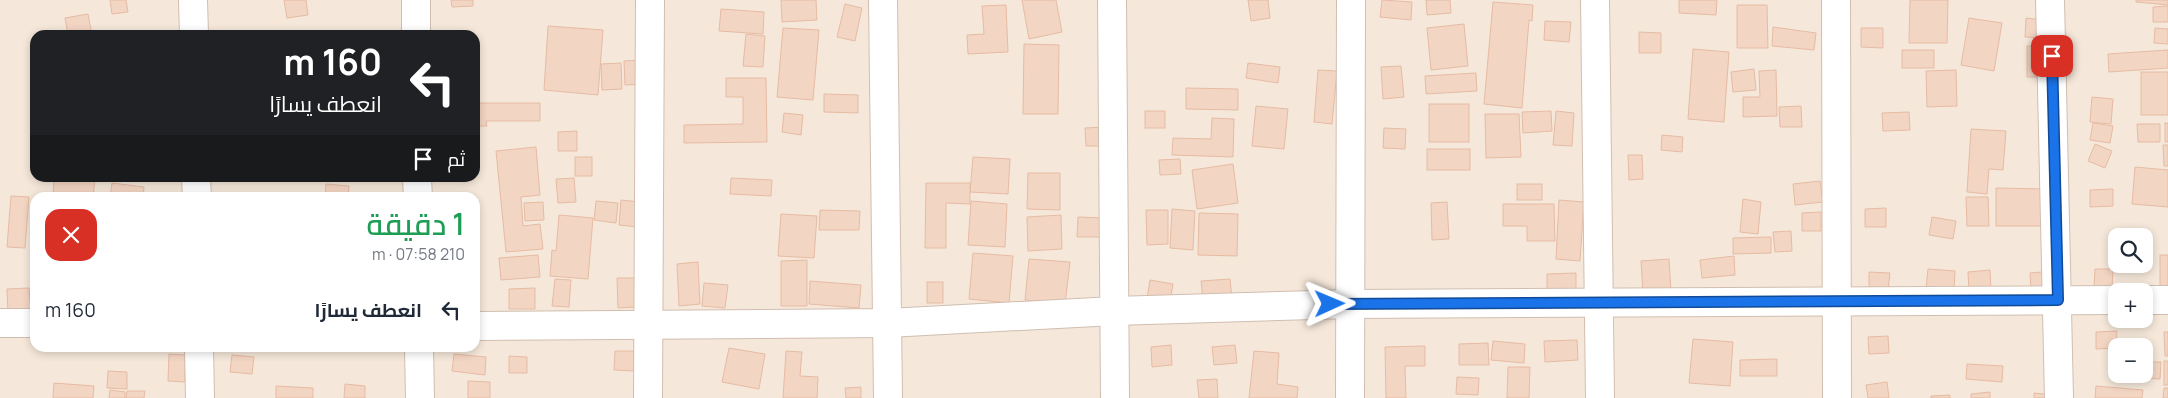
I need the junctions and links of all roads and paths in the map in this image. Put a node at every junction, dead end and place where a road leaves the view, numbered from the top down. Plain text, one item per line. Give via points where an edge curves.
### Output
1 (193, 0) edge
2 (416, 0) edge
3 (650, 0) edge
4 (884, 0) edge
5 (1112, 0) edge
6 (1352, 0) edge
7 (1595, 0) edge
8 (1836, 0) edge
9 (2050, 0) edge
10 (194, 30) edge
11 (416, 30) edge
12 (2058, 300) junction
13 (2108, 300) edge
14 (2153, 300) edge
15 (2168, 300) edge
16 (1837, 302) junction
17 (1349, 304) junction
18 (1598, 304) junction
19 (1114, 311) junction
20 (0, 323) edge
21 (30, 323) edge
22 (888, 323) junction
23 (648, 324) junction
24 (480, 326) edge
25 (199, 352) edge
26 (419, 352) edge
27 (200, 398) edge
28 (420, 398) edge
29 (648, 398) edge
30 (888, 398) edge
31 (1115, 398) edge
32 (1350, 398) edge
33 (1600, 398) edge
34 (1836, 398) edge
35 (2059, 398) edge

1 - 10 street
2 - 11 street
3 - 23 street
4 - 22 street
5 - 19 street
6 - 17 street
7 - 18 street
8 - 16 street
9 - 12 street
12 - 13 street
12 - 16 street
12 - 35 street
14 - 15 street
16 - 18 street
16 - 34 street
17 - 18 street
17 - 19 street
17 - 32 street
18 - 33 street
19 - 22 street
19 - 31 street
20 - 21 street
22 - 23 street
22 - 30 street
23 - 24 street
23 - 29 street
25 - 27 street
26 - 28 street

